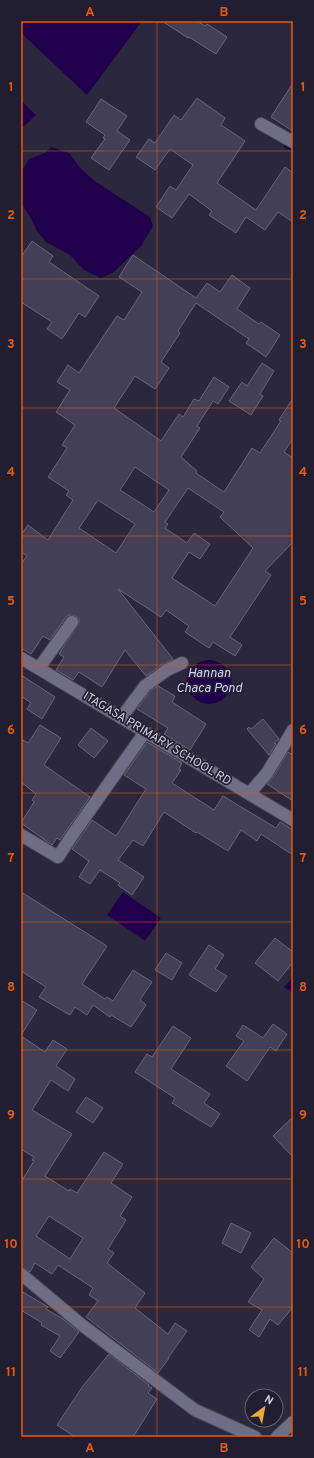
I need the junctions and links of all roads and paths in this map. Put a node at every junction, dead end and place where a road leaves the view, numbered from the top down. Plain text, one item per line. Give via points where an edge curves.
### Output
1 (261, 124) dead end
2 (293, 142) edge
3 (72, 622) dead end
4 (21, 658) edge
5 (182, 663) dead end
6 (39, 668) junction
7 (121, 718) junction
8 (293, 730) edge
9 (145, 732) junction
10 (249, 794) junction
11 (293, 820) edge
12 (21, 835) edge
13 (21, 1274) edge
14 (293, 1422) edge
15 (255, 1437) edge
16 (277, 1437) edge

1 - 2 street
3 - 6 street
4 - 6 street, ITAGASA PRIMARY SCHOOL RD
5 - 7 street via 144,686
6 - 7 street, ITAGASA PRIMARY SCHOOL RD
7 - 9 street, ITAGASA PRIMARY SCHOOL RD
8 - 10 street via 267,773
9 - 10 street, ITAGASA PRIMARY SCHOOL RD
9 - 12 street via 58,857
10 - 11 street, ITAGASA PRIMARY SCHOOL RD
13 - 15 street via 82,1325 195,1410
14 - 16 street

